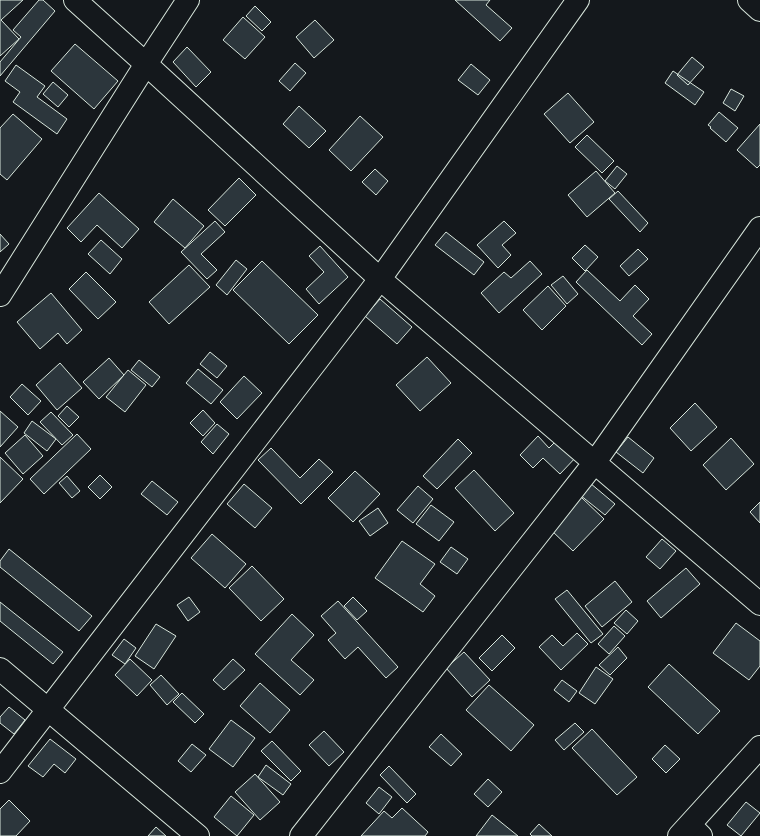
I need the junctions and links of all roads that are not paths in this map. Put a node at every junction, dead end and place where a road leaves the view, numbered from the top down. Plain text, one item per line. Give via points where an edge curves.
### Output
1 (75, 0) edge
2 (188, 0) edge
3 (578, 0) edge
4 (749, 0) edge
5 (760, 10) edge
6 (146, 64) junction
7 (760, 228) edge
8 (380, 279) junction
9 (0, 295) edge
10 (595, 462) junction
11 (760, 604) edge
12 (0, 669) edge
13 (48, 709) junction
14 (760, 747) edge
15 (0, 772) edge
16 (690, 832) edge
17 (198, 836) edge
18 (301, 836) edge

1 - 6 street
2 - 6 street
3 - 8 street
4 - 5 street
6 - 8 street
6 - 9 street
7 - 10 street
8 - 10 street
8 - 13 street
10 - 11 street
10 - 18 street
12 - 13 street
13 - 15 street
13 - 17 street
14 - 16 street

